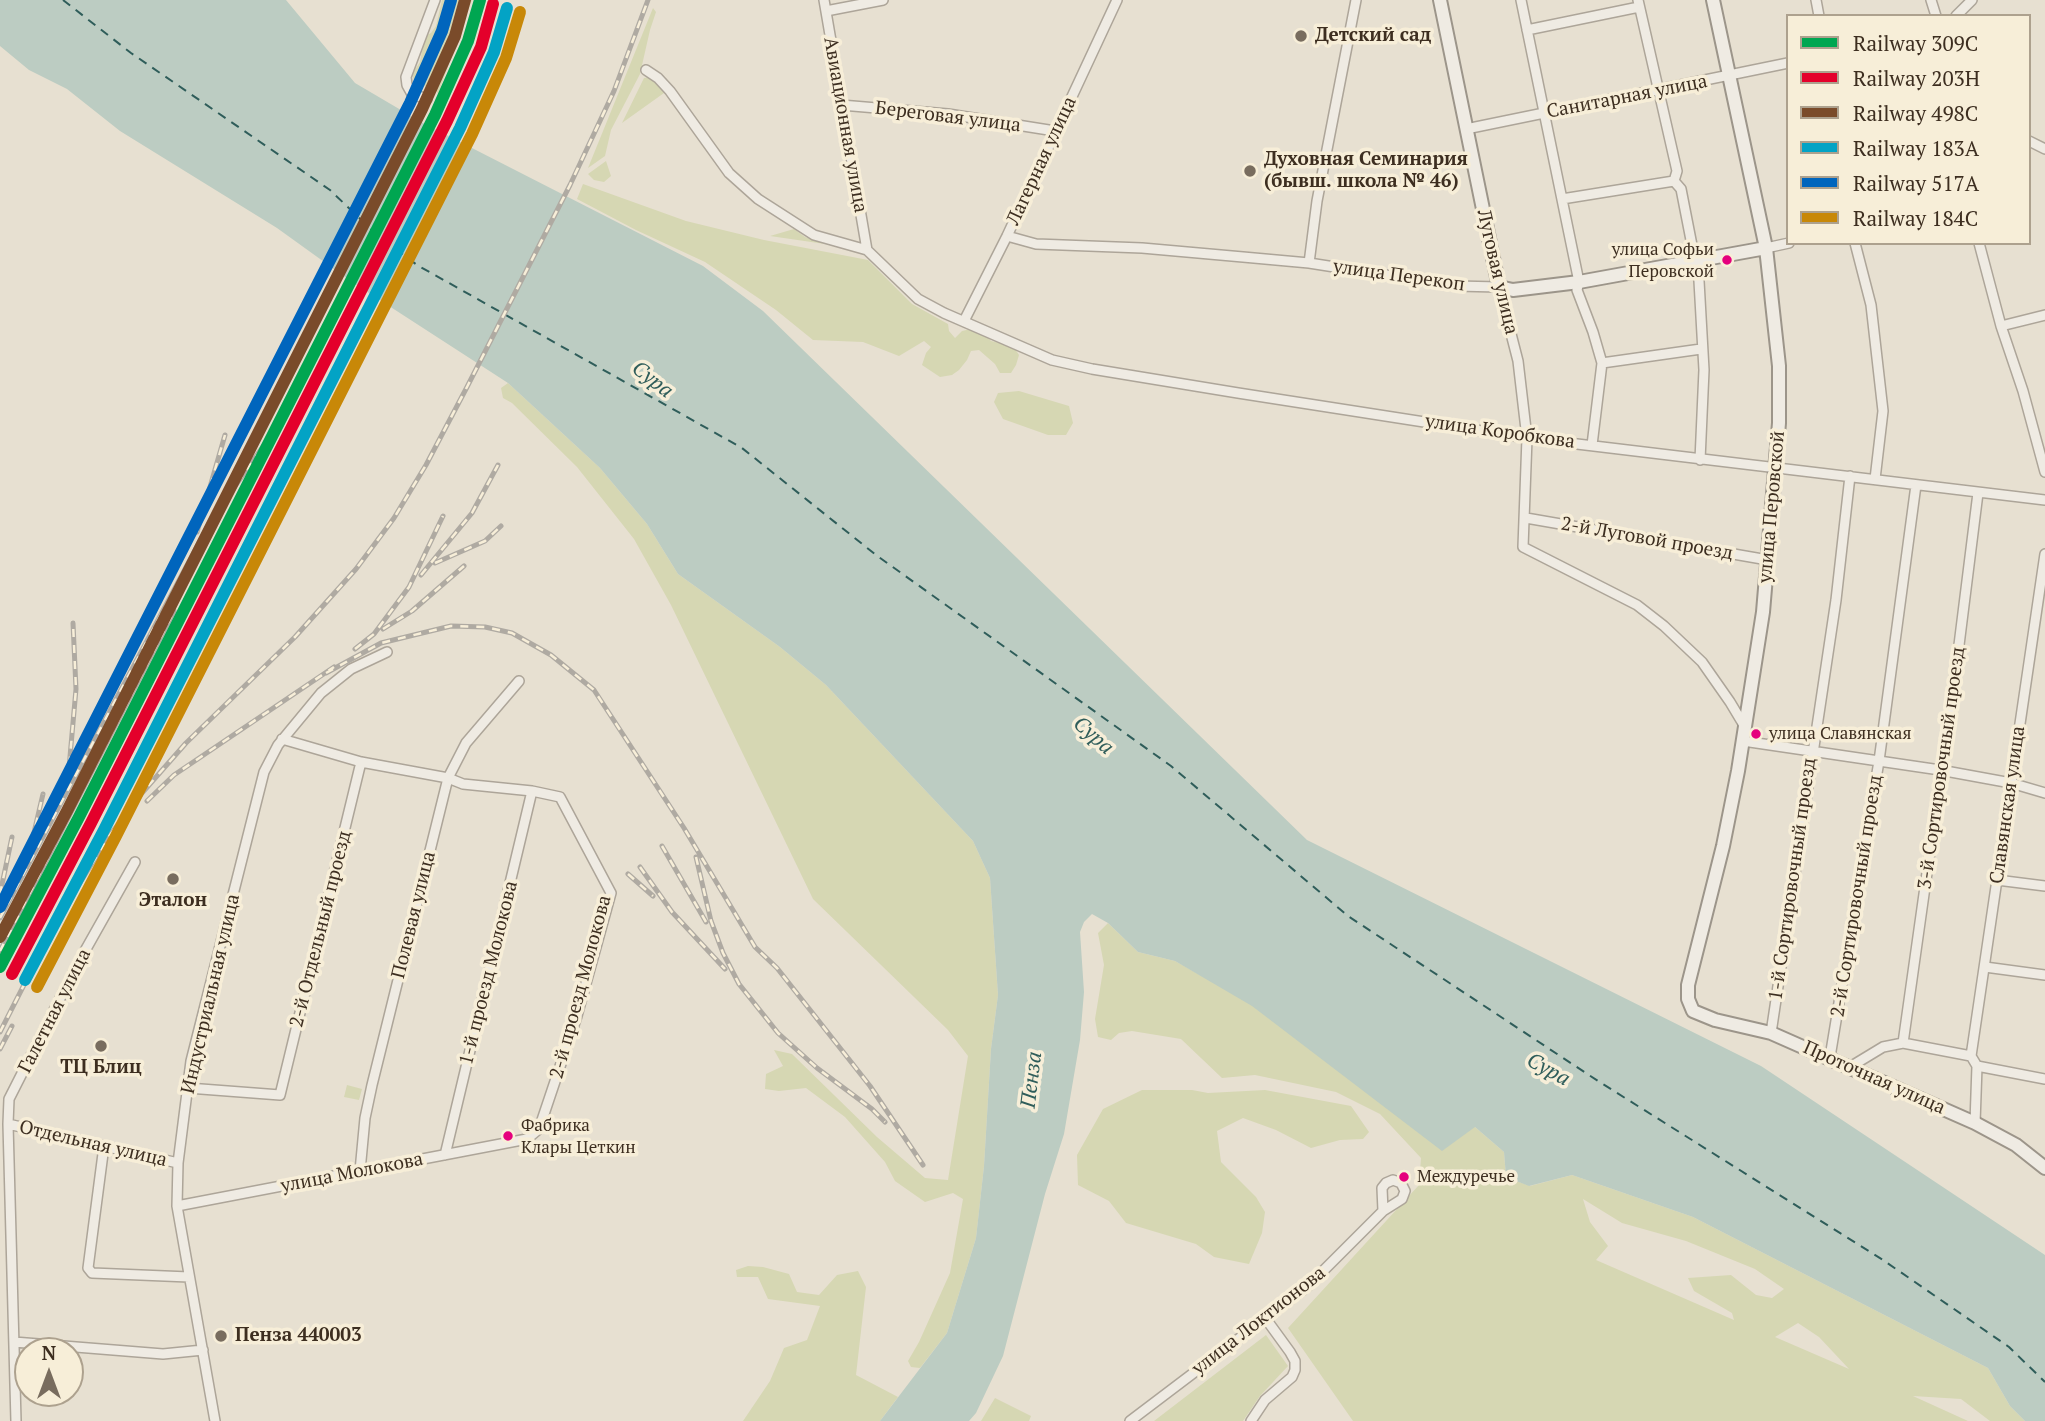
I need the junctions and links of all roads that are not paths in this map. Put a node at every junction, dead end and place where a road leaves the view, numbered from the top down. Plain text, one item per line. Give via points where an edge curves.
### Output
1 (436, 0) edge
2 (824, 0) edge
3 (883, 0) edge
4 (1116, 0) edge
5 (1356, 0) edge
6 (1440, 0) edge
7 (1521, 0) edge
8 (1713, 0) edge
9 (1972, 0) edge
10 (1638, 3) edge
11 (825, 11) junction
12 (1958, 14) edge
13 (1527, 30) junction
14 (1786, 63) edge
15 (646, 70) dead end
16 (1729, 76) junction
17 (1660, 90) junction
18 (427, 99) dead end
19 (841, 105) junction
20 (1544, 113) junction
21 (1466, 129) junction
22 (1055, 131) junction
23 (1674, 181) junction
24 (1562, 199) junction
25 (1007, 236) junction
26 (1786, 244) edge
27 (1856, 245) edge
28 (1980, 245) edge
29 (1766, 248) junction
30 (867, 250) junction
31 (1695, 261) junction
32 (1309, 263) junction
33 (1579, 282) junction
34 (1499, 287) junction
35 (2045, 315) edge
36 (964, 321) junction
37 (2001, 326) junction
38 (1701, 349) junction
39 (1602, 363) junction
40 (1527, 438) junction
41 (1592, 445) junction
42 (1700, 460) junction
43 (1776, 466) junction
44 (2045, 472) edge
45 (1850, 476) junction
46 (1875, 479) junction
47 (1916, 485) junction
48 (1978, 493) junction
49 (2045, 500) edge
50 (1526, 518) junction
51 (2045, 554) edge
52 (1768, 560) junction
53 (387, 652) dead end
54 (519, 681) dead end
55 (1744, 734) junction
56 (282, 739) junction
57 (1811, 751) junction
58 (1879, 761) junction
59 (361, 762) junction
60 (1940, 770) junction
61 (448, 778) junction
62 (2011, 783) junction
63 (533, 791) junction
64 (2045, 793) edge
65 (135, 862) dead end
66 (1997, 880) junction
67 (2045, 886) edge
68 (1985, 967) junction
69 (2045, 975) edge
70 (1693, 1011) joint
71 (1771, 1033) junction
72 (1903, 1043) junction
73 (1970, 1056) junction
74 (1830, 1057) junction
75 (1977, 1066) junction
76 (1850, 1067) junction
77 (2045, 1079) edge
78 (188, 1088) junction
79 (1976, 1123) junction
80 (8, 1124) junction
81 (527, 1139) joint
82 (104, 1146) junction
83 (445, 1155) junction
84 (178, 1163) junction
85 (2045, 1168) edge
86 (360, 1171) junction
87 (177, 1206) junction
88 (1383, 1211) junction
89 (190, 1277) junction
90 (1266, 1319) junction
91 (14, 1342) edge
92 (84, 1347) edge
93 (202, 1350) junction
94 (215, 1421) edge
95 (1130, 1421) edge
96 (1251, 1421) edge

1 - 18 street via 406,77 412,94
2 - 11 street, Авиационная улица
3 - 11 street
4 - 22 street, Лагерная улица
5 - 32 street
6 - 21 main road, Луговая улица
7 - 13 street
8 - 16 main road, улица Перовской
9 - 12 street
10 - 13 street
10 - 17 street
11 - 19 street, Авиационная улица
13 - 20 street
14 - 16 street, Санитарная улица
15 - 30 street via 677,100 729,173 758,199 814,235
16 - 17 street, Санитарная улица
16 - 29 main road, улица Перовской
17 - 20 street, Санитарная улица
17 - 23 street via 1677,171
19 - 22 street, Береговая улица via 948,114
19 - 30 street, Авиационная улица
20 - 21 street, Санитарная улица
20 - 24 street
21 - 34 main road, Луговая улица
22 - 25 street, Лагерная улица
23 - 24 street
23 - 31 street via 1681,189
24 - 33 street
25 - 32 street, улица Перекоп via 1036,244
25 - 36 street, Лагерная улица
26 - 29 street, улица Перекоп
27 - 46 street via 1871,305 1883,411
28 - 37 street
29 - 31 main road, улица Перекоп
29 - 43 main road, улица Перовской via 1779,366
30 - 36 street, улица Коробкова via 918,299
31 - 33 main road, улица Перекоп
31 - 38 street
32 - 34 street, улица Перекоп via 1456,286
33 - 34 main road, улица Перекоп
33 - 39 street via 1577,290
34 - 40 street, Луговая улица via 1518,361
35 - 37 street
36 - 40 street, улица Коробкова via 1052,360 1092,369
37 - 44 street
38 - 39 street
38 - 42 street
39 - 41 street
40 - 41 street, улица Коробкова
40 - 50 street, Луговая улица
41 - 42 street, улица Коробкова
42 - 43 street, улица Коробкова
43 - 45 street, улица Коробкова
43 - 52 main road, улица Перовской
45 - 46 street, улица Коробкова
45 - 57 street, 1-й Сортировочный проезд via 1836,600
46 - 47 street, улица Коробкова
47 - 48 street, улица Коробкова
47 - 58 street, 2-й Сортировочный проезд
48 - 49 street, улица Коробкова
48 - 60 street, 3-й Сортировочный проезд
50 - 52 street, 2-й Луговой проезд
50 - 55 street, Луговая улица via 1524,547 1637,605 1664,626 1702,662 1730,702
51 - 62 street, Славянская улица
52 - 55 main road, улица Перовской
53 - 56 street, Индустриальная улица via 351,670 321,693
54 - 61 street, Полевая улица via 466,743
55 - 57 street
55 - 70 main road, улица Перовской via 1723,846 1688,985
56 - 59 street
56 - 78 street, Индустриальная улица via 264,772 253,811
57 - 58 street
57 - 71 street, 1-й Сортировочный проезд
58 - 60 street
58 - 74 street, 2-й Сортировочный проезд
59 - 61 street
59 - 78 street, 2-й Отдельный проезд via 281,1095
60 - 62 street
60 - 72 street, 3-й Сортировочный проезд
61 - 63 street via 463,784
61 - 86 street, Полевая улица via 372,1085
62 - 64 street
62 - 66 street, Славянская улица
63 - 81 street, 2-й проезд Молокова via 560,797 611,893 539,1129
63 - 83 street, 1-й проезд Молокова
65 - 80 street, Галетная улица via 9,1099
66 - 67 street
66 - 68 street, Славянская улица
68 - 69 street
68 - 73 street, Славянская улица
70 - 71 main road, Проточная улица
71 - 74 main road, Проточная улица
72 - 73 street
72 - 76 street via 1883,1047
73 - 75 street
74 - 76 main road, Проточная улица
75 - 77 street
75 - 79 street
76 - 79 main road, Проточная улица
78 - 84 street, Индустриальная улица
79 - 85 main road, Проточная улица
80 - 82 street, Отдельная улица
80 - 91 street, Галетная улица
81 - 83 street, улица Молокова
82 - 84 street, Отдельная улица
82 - 89 street via 88,1268 92,1273
83 - 86 street, улица Молокова
84 - 87 street, Индустриальная улица
86 - 87 street, улица Молокова
87 - 89 street, Индустриальная улица
88 - 88 street, улица Локтионова via 1382,1188 1393,1180 1401,1183 1402,1199
88 - 90 street, улица Локтионова via 1307,1287
89 - 93 street, Индустриальная улица
90 - 95 street, улица Локтионова
90 - 96 street via 1290,1352 1295,1370
92 - 93 street via 163,1353
93 - 94 street, Индустриальная улица

